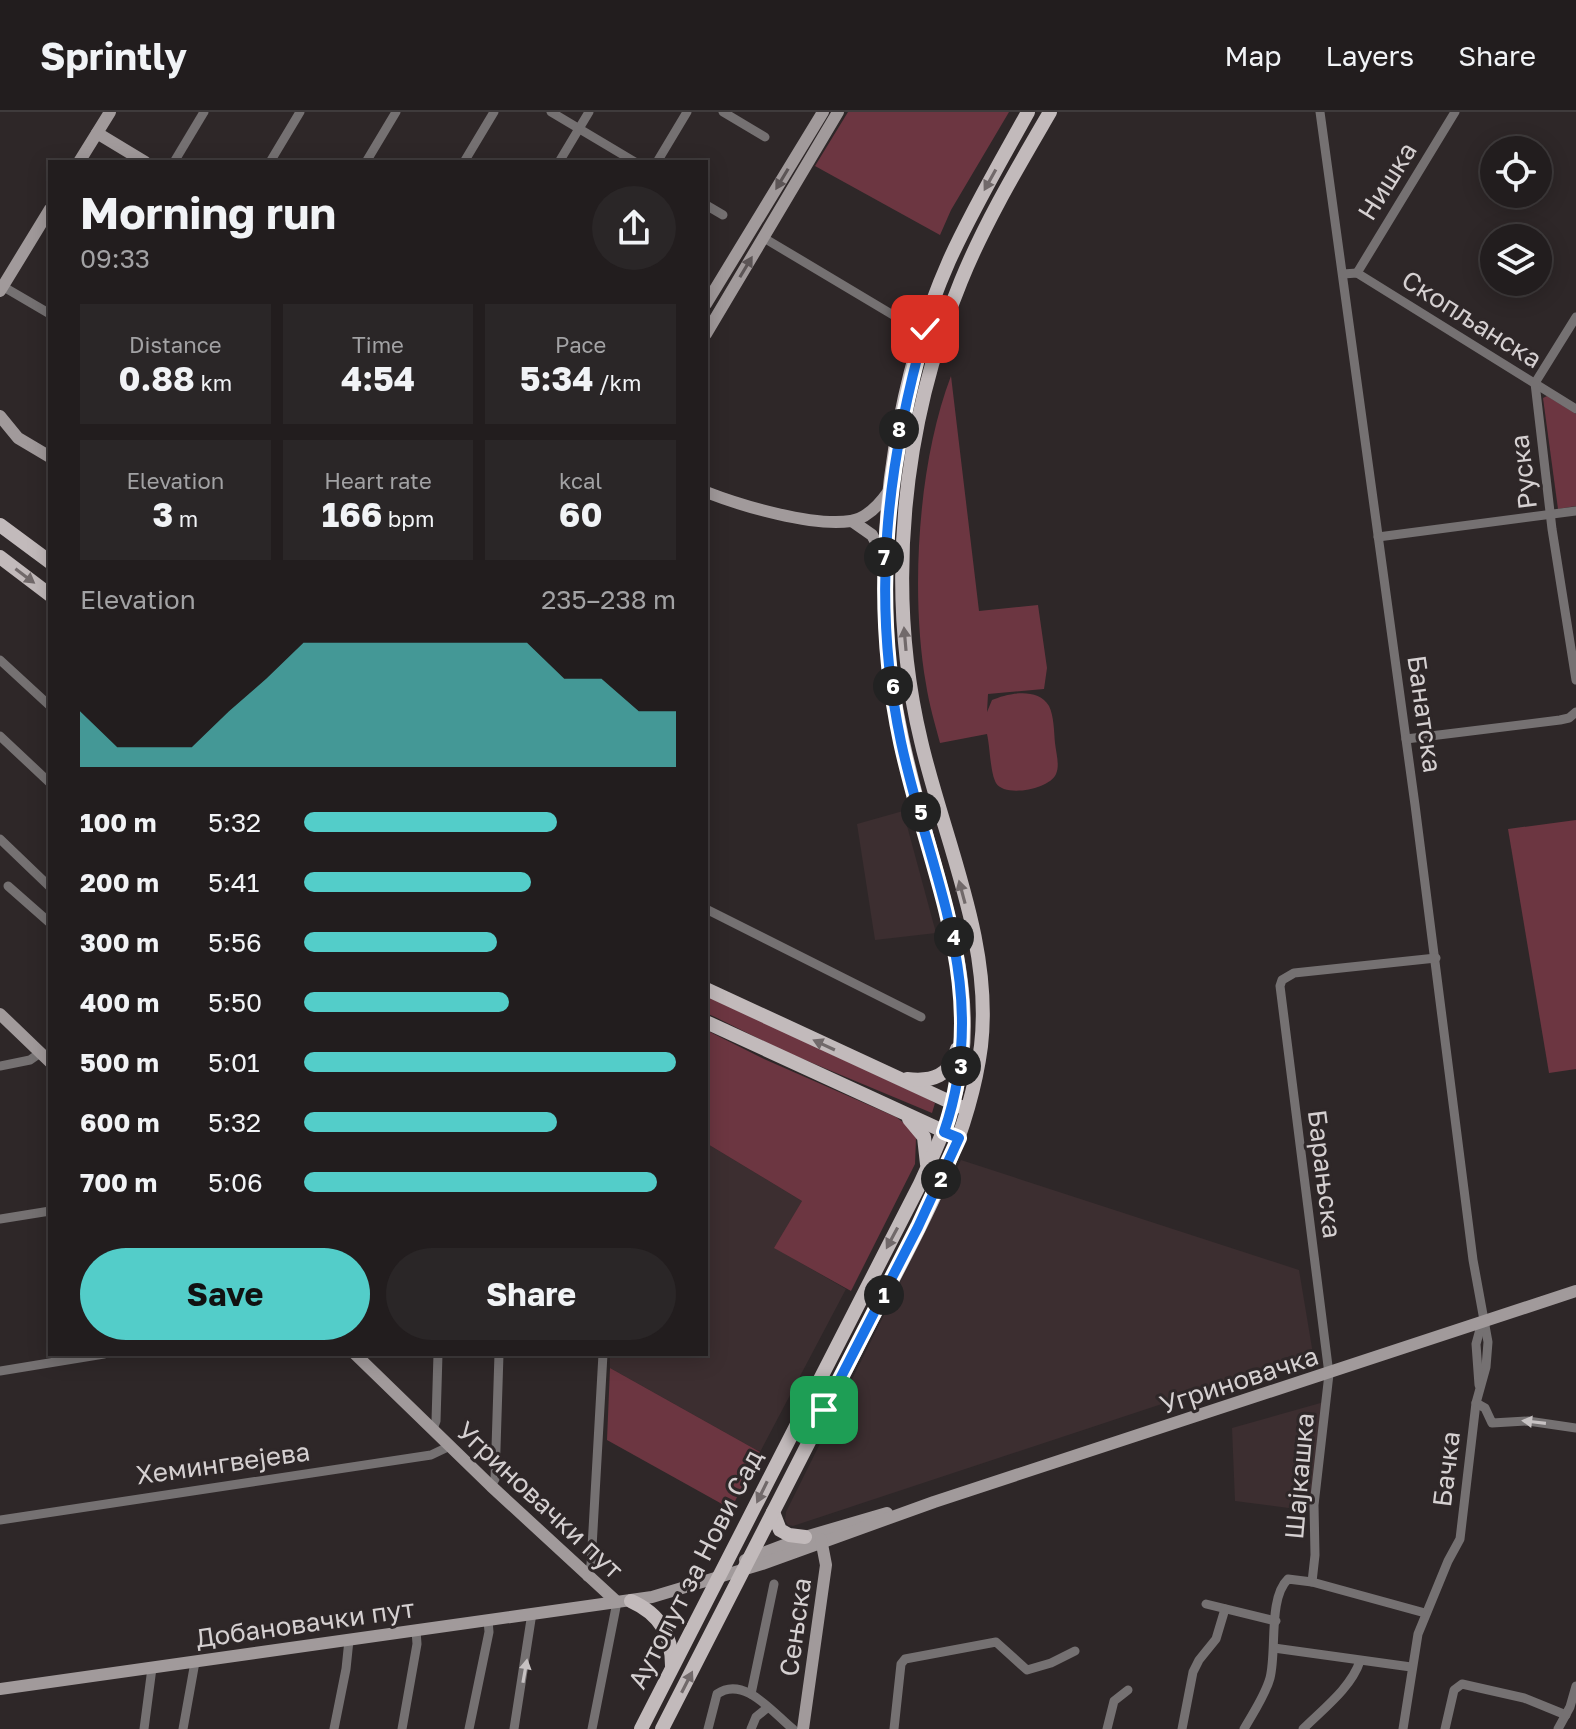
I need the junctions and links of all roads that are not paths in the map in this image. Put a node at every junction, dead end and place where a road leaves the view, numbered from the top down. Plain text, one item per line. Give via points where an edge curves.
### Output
1 (110, 112) edge
2 (204, 112) edge
3 (300, 112) edge
4 (494, 112) edge
5 (551, 112) edge
6 (589, 112) edge
7 (687, 112) edge
8 (723, 112) edge
9 (823, 112) edge
10 (838, 112) edge
11 (1028, 112) edge
12 (1050, 112) edge
13 (1320, 112) edge
14 (1455, 112) edge
15 (394, 113) edge
16 (579, 129) junction
17 (97, 133) junction
18 (765, 137) dead end
19 (80, 160) edge
20 (142, 160) edge
21 (175, 160) edge
22 (271, 160) edge
23 (367, 160) edge
24 (465, 160) edge
25 (560, 160) edge
26 (632, 160) edge
27 (658, 160) edge
28 (708, 206) edge
29 (48, 212) edge
30 (723, 215) dead end
31 (764, 238) junction
32 (1357, 273) junction
33 (1343, 274) junction
34 (1, 288) edge
35 (708, 301) edge
36 (48, 313) edge
37 (1576, 317) edge
38 (898, 318) dead end
39 (708, 331) edge
40 (1535, 383) junction
41 (1576, 409) edge
42 (0, 416) edge
43 (48, 456) edge
44 (889, 491) junction
45 (708, 493) edge
46 (1576, 511) edge
47 (1550, 514) junction
48 (852, 521) junction
49 (0, 525) edge
50 (1378, 537) junction
51 (0, 557) edge
52 (884, 557) junction
53 (48, 561) edge
54 (48, 593) edge
55 (0, 660) edge
56 (1576, 680) edge
57 (48, 704) edge
58 (1576, 712) edge
59 (0, 736) edge
60 (1406, 739) junction
61 (48, 781) edge
62 (0, 839) edge
63 (48, 885) edge
64 (8, 886) dead end
65 (708, 910) edge
66 (48, 921) edge
67 (1436, 958) junction
68 (708, 990) edge
69 (0, 1014) edge
70 (921, 1017) dead end
71 (962, 1022) junction
72 (708, 1023) edge
73 (45, 1058) edge
74 (0, 1066) edge
75 (895, 1078) junction
76 (953, 1103) junction
77 (969, 1110) junction
78 (902, 1113) junction
79 (944, 1132) junction
80 (959, 1138) junction
81 (927, 1168) junction
82 (48, 1211) edge
83 (0, 1219) edge
84 (1576, 1291) edge
85 (1482, 1322) junction
86 (92, 1356) edge
87 (357, 1356) edge
88 (438, 1356) edge
89 (499, 1356) edge
90 (603, 1356) edge
91 (0, 1371) edge
92 (1329, 1374) junction
93 (1476, 1403) junction
94 (1576, 1428) edge
95 (433, 1429) junction
96 (450, 1446) junction
97 (491, 1486) junction
98 (773, 1512) junction
99 (0, 1520) edge
100 (816, 1538) junction
101 (746, 1563) junction
102 (722, 1574) junction
103 (587, 1577) junction
104 (1312, 1582) junction
105 (774, 1584) dead end
106 (624, 1602) junction
107 (1206, 1604) dead end
108 (1225, 1609) junction
109 (532, 1613) junction
110 (1425, 1613) junction
111 (488, 1620) junction
112 (1276, 1621) junction
113 (416, 1630) junction
114 (349, 1640) junction
115 (1274, 1648) junction
116 (1075, 1651) dead end
117 (1360, 1661) junction
118 (195, 1662) junction
119 (1411, 1667) junction
120 (152, 1668) junction
121 (672, 1668) junction
122 (1576, 1686) edge
123 (0, 1689) edge
124 (1128, 1690) dead end
125 (751, 1694) junction
126 (767, 1708) junction
127 (1571, 1711) edge
128 (144, 1729) edge
129 (183, 1729) edge
130 (334, 1729) edge
131 (402, 1729) edge
132 (469, 1729) edge
133 (514, 1729) edge
134 (592, 1729) edge
135 (641, 1729) edge
136 (662, 1729) edge
137 (708, 1729) edge
138 (751, 1729) edge
139 (793, 1729) edge
140 (803, 1729) edge
141 (894, 1729) edge
142 (1107, 1729) edge
143 (1182, 1729) edge
144 (1244, 1729) edge
145 (1303, 1729) edge
146 (1403, 1729) edge
147 (1445, 1729) edge
148 (1558, 1729) edge

1 - 17 street
2 - 21 street
3 - 22 street
4 - 24 street
5 - 16 street
6 - 16 street
7 - 27 street
8 - 18 street
9 -> 35 street
10 - 31 street
11 -> 44 main road via 968,221 935,298 909,385
77 -> 12 main road, Аутопут за Нови Сад via 982,1038 980,975 911,689 903,610 904,521 914,441 942,331 985,230
13 - 33 street, Банатска
14 - 32 street, Нишка
15 - 23 street
16 - 25 street
16 - 26 street
17 - 19 street
17 - 20 street
28 - 30 street
29 - 34 street
31 - 38 street
39 -> 31 street
32 - 33 street
32 - 40 street, Скопљанска
33 - 50 street, Банатска
34 - 36 street
37 - 40 street
40 - 41 street, Скопљанска
40 - 47 street, Руска
42 - 43 street via 18,438
44 - 48 street via 874,510
44 - 52 main road
45 - 48 street via 781,514
46 - 47 street
47 - 50 street
47 - 56 street, Руска
48 - 52 street via 872,535
49 - 53 main road
50 - 60 street, Банатска
51 -> 54 main road
52 - 71 main road via 887,639 901,742 956,944
55 - 57 street
58 - 60 street via 1565,720
59 - 61 street
60 - 67 street, Банатска
62 - 63 street
64 - 66 street
65 - 70 street
67 - 85 street, Банатска
67 - 92 street, Барањска via 1305,971 1290,974 1280,986
75 -> 68 main road
69 - 73 street
71 - 75 main road via 954,1059 943,1074 927,1080
71 - 76 main road, Аутопут за Нови Сад via 962,1061
72 - 78 main road
73 - 74 street
75 - 76 main road
76 - 77 main road
76 - 79 main road, Аутопут за Нови Сад
77 - 80 main road, Аутопут за Нови Сад
78 - 79 main road
78 - 81 main road via 924,1137
79 - 80 main road
79 - 81 main road, Аутопут за Нови Сад
80 - 98 main road, Аутопут за Нови Сад
81 -> 102 main road, Аутопут за Нови Сад
82 - 83 street
84 - 85 street, Угриновачка
85 - 92 street, Угриновачка
85 - 93 street, Бачка via 1476,1344
86 - 91 street
87 - 95 street, Угриновачки пут
88 - 95 street
89 - 97 street
90 - 103 street
92 - 100 street, Угриновачка
92 - 104 street, Шајкашка
94 -> 93 street, Бачка via 1528,1421 1492,1423
93 - 110 street, Бачка via 1460,1539
95 - 96 street, Угриновачки пут
96 - 97 street, Угриновачки пут
96 - 99 street, Хемингвејева via 431,1455
97 - 103 street, Угриновачки пут
98 - 100 main road via 780,1530
98 - 101 main road, Аутопут за Нови Сад
100 - 101 street, Угриновачка
100 - 101 street, Угриновачка
100 - 140 street, Сењска via 826,1565
101 - 102 street, Угриновачка
136 -> 101 main road, Аутопут за Нови Сад
102 - 106 street, Угриновачки пут
102 - 121 main road, Аутопут за Нови Сад
103 - 106 street, Угриновачки пут
104 - 110 street
104 - 112 street via 1285,1581
105 - 125 street
106 - 109 street, Добановачки пут
106 - 121 main road via 654,1615 667,1632
106 - 134 street
107 - 108 street
108 - 112 street
108 - 143 street via 1216,1639 1193,1672
109 - 111 street, Добановачки пут
133 -> 109 street
110 - 119 street, Бачка
111 - 113 street, Добановачки пут
111 - 132 street
112 - 115 street
113 - 114 street, Добановачки пут
113 - 131 street
114 - 118 street, Добановачки пут
114 - 130 street
115 - 117 street
115 - 144 street via 1268,1683
116 - 141 street via 1027,1670 996,1642 904,1660
117 - 119 street
117 - 145 street via 1340,1692
118 - 120 street, Добановачки пут
118 - 129 street
119 - 146 street, Бачка
120 - 123 street, Добановачки пут
120 - 128 street
121 - 135 main road, Аутопут за Нови Сад
122 - 127 street
124 - 142 street via 1114,1701
125 - 126 street
125 - 137 street via 720,1691
126 - 138 street
126 - 139 street
127 - 147 street via 1462,1684 1454,1690
127 - 148 street

